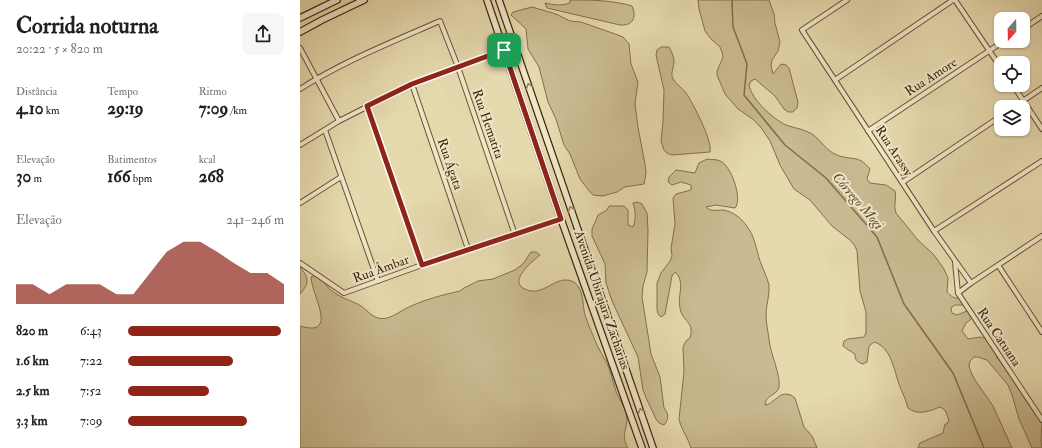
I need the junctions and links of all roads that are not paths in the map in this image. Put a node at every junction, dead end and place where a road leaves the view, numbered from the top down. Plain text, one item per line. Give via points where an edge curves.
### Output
1 (337, 0) edge
2 (364, 0) edge
3 (487, 0) edge
4 (499, 0) edge
5 (847, 0) edge
6 (954, 0) edge
7 (321, 8) junction
8 (1042, 16) edge
9 (300, 18) edge
10 (326, 18) junction
11 (1030, 24) edge
12 (300, 32) edge
13 (300, 48) edge
14 (994, 48) edge
15 (504, 50) junction
16 (990, 51) junction
17 (994, 57) edge
18 (458, 67) junction
19 (317, 78) junction
20 (835, 80) junction
21 (412, 84) junction
22 (1042, 88) edge
23 (300, 89) edge
24 (1024, 100) edge
25 (367, 106) junction
26 (1030, 111) edge
27 (994, 121) edge
28 (339, 122) junction
29 (1042, 129) edge
30 (325, 130) junction
31 (868, 131) junction
32 (300, 145) edge
33 (1042, 161) edge
34 (341, 177) junction
35 (903, 182) junction
36 (300, 203) edge
37 (561, 219) junction
38 (934, 231) junction
39 (515, 235) junction
40 (1042, 236) edge
41 (468, 249) junction
42 (955, 261) junction
43 (300, 263) edge
44 (422, 265) junction
45 (998, 265) junction
46 (378, 281) junction
47 (971, 283) junction
48 (958, 294) junction
49 (1042, 332) edge
50 (1042, 420) edge
51 (642, 448) edge
52 (653, 448) edge

1 - 7 main road
2 - 10 main road
3 - 15 main road, Avenida Ubirajara Zacharias
52 -> 4 main road, Avenida Ubirajara Zacharias
5 - 20 street, Rua Arassy via 802,30
6 - 16 street
6 - 20 street
7 - 9 main road
7 - 10 main road
8 - 11 street
10 - 12 main road
13 - 19 street
14 - 16 street, Rua Amore
15 - 18 street
15 - 37 main road, Avenida Ubirajara Zacharias
16 - 17 street
16 - 31 street, Rua Amore
18 - 19 street, Rua Hematita via 440,22 378,48
18 - 21 street
18 - 39 street, Rua Hematita
19 - 23 street
19 - 28 street
20 - 31 street, Rua Arassy
21 - 25 street
21 - 41 street, Rua Ágata
22 - 24 street
25 - 28 street
25 - 44 street
26 - 29 street
27 - 35 street
28 - 30 street
30 - 32 street
30 - 34 street
31 - 35 street, Rua Arassy
33 - 38 street
34 - 36 street
34 - 46 street
35 - 38 street, Rua Arassy
37 - 39 street, Rua Âmbar
37 - 51 main road, Avenida Ubirajara Zacharias
38 - 42 street, Rua Arassy
39 - 41 street, Rua Âmbar
40 - 45 street
41 - 44 street, Rua Âmbar
42 - 47 street, Rua Arassy
42 - 48 street, Rua Catuana
43 - 46 street, Rua Âmbar via 344,293
44 - 46 street, Rua Âmbar
45 - 47 street
45 - 49 street
47 - 48 street
48 - 50 street, Rua Catuana

